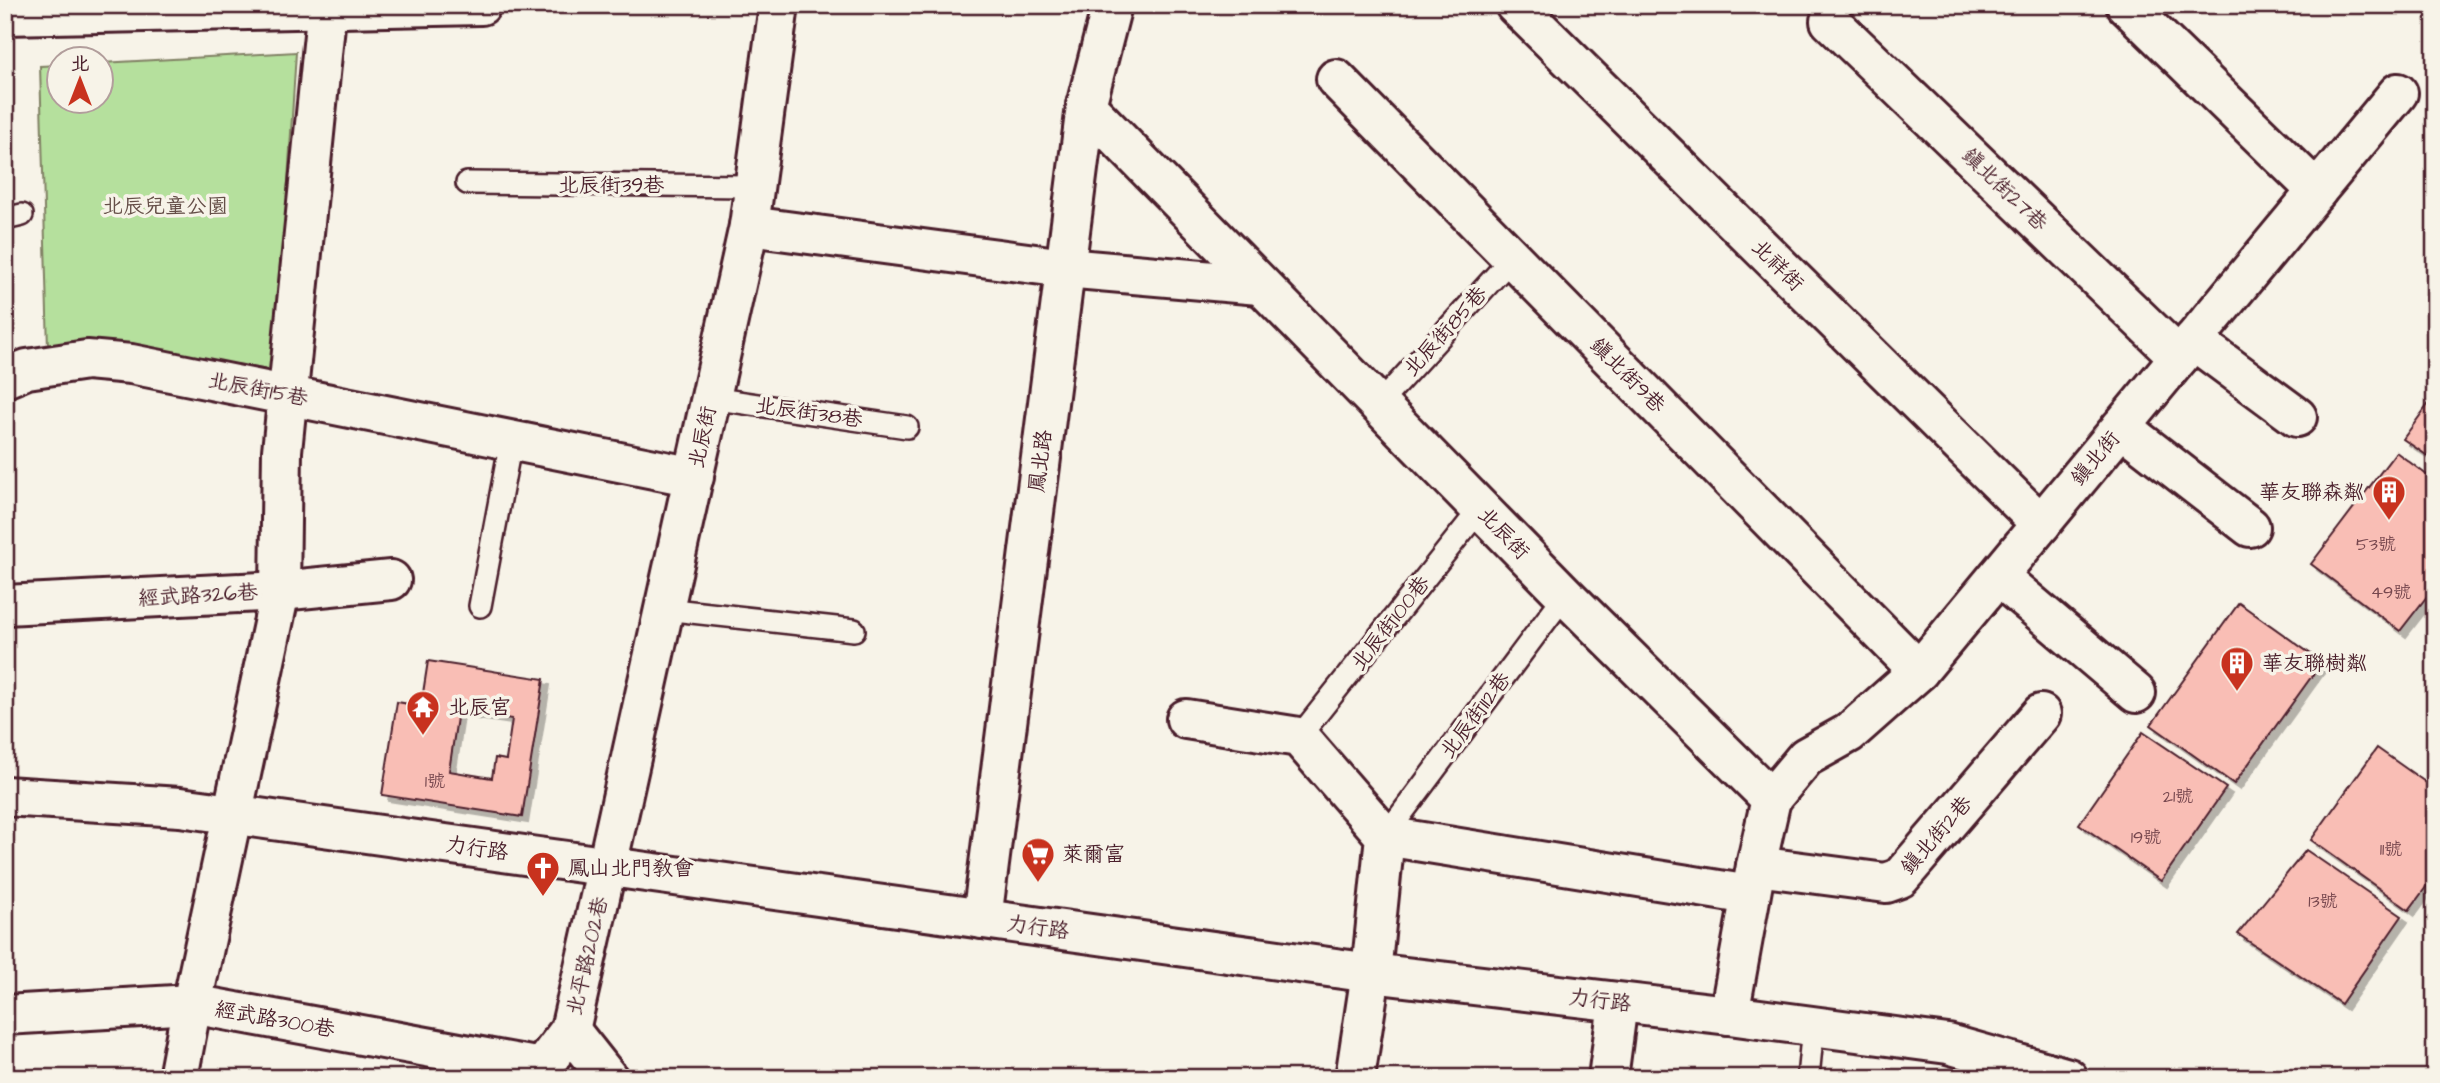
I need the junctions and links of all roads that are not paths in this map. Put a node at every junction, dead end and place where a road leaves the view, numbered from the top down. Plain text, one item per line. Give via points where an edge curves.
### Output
1 (481, 5) edge
2 (779, 5) edge
3 (1112, 5) edge
4 (1514, 5) edge
5 (2126, 5) edge
6 (327, 7) edge
7 (5, 15) edge
8 (1830, 21) dead end
9 (1336, 79) dead end
10 (2398, 93) dead end
11 (1086, 106) junction
12 (467, 183) dead end
13 (756, 186) junction
14 (2317, 191) junction
15 (749, 226) junction
16 (1512, 258) junction
17 (1065, 268) junction
18 (1260, 285) junction
19 (2186, 348) junction
20 (5, 378) edge
21 (288, 395) junction
22 (711, 398) junction
23 (1378, 405) junction
24 (2297, 417) dead end
25 (907, 426) dead end
26 (2121, 427) junction
27 (511, 441) junction
28 (694, 477) junction
29 (1480, 509) junction
30 (2041, 524) junction
31 (2250, 527) dead end
32 (1998, 576) junction
33 (391, 580) dead end
34 (280, 591) junction
35 (1565, 595) junction
36 (5, 605) edge
37 (480, 606) dead end
38 (664, 609) junction
39 (854, 630) dead end
40 (1919, 671) junction
41 (2136, 692) dead end
42 (2041, 714) dead end
43 (1186, 719) dead end
44 (1299, 737) junction
45 (5, 796) edge
46 (1771, 799) junction
47 (232, 814) junction
48 (1385, 836) junction
49 (607, 866) junction
50 (1753, 881) junction
51 (982, 919) junction
52 (1371, 973) junction
53 (1618, 1003) junction
54 (192, 1004) junction
55 (5, 1015) edge
56 (1729, 1015) junction
57 (1813, 1026) junction
58 (570, 1030) junction
59 (538, 1073) edge
60 (178, 1078) edge
61 (608, 1078) edge
62 (1354, 1078) edge
63 (1608, 1078) edge
64 (1808, 1078) edge
65 (2068, 1078) edge

1 - 6 street
2 - 13 street, 北辰街
3 - 11 street, 鳳北路
4 - 30 street, 北祥街
5 - 14 street
6 - 7 street
6 - 21 street
8 - 19 street, 鎮北街27巷
9 - 16 street, 鎮北街9巷
10 - 14 street, 鎮北街
11 - 17 street, 鳳北路
11 - 18 street, 北辰街
12 - 13 lane, 北辰街39巷
13 - 15 street, 北辰街
14 - 19 street, 鎮北街
15 - 17 street
15 - 22 street, 北辰街
16 - 23 lane, 北辰街85巷
16 - 40 street, 鎮北街9巷
17 - 18 street
17 - 51 street, 鳳北路
18 - 23 street, 北辰街
19 - 24 street, 鎮北街27巷
19 - 26 street, 鎮北街
20 - 21 street, 北辰街15巷 via 27,369 87,360 131,364
21 - 27 street, 北辰街15巷
21 - 34 street via 282,451
22 - 25 lane, 北辰街38巷
22 - 28 street, 北辰街
23 - 29 street, 北辰街
26 - 30 street, 鎮北街
26 - 31 street
27 - 28 street, 北辰街15巷
27 - 37 lane
28 - 38 street, 北辰街
29 - 35 street, 北辰街
29 - 44 lane, 北辰街100巷
30 - 32 street, 鎮北街
32 - 40 street, 鎮北街
32 - 41 street
33 - 34 street, 經武路326巷
34 - 36 street, 經武路326巷
34 - 47 street
35 - 46 street, 北辰街
35 - 48 lane, 北辰街112巷
38 - 39 lane
38 - 49 street, 北辰街
40 - 46 street, 鎮北街 via 1849,733 1806,757
42 - 50 street, 鎮北街2巷 via 1900,878 1886,883
43 - 44 street
44 - 48 street
45 - 47 street, 力行路
46 - 50 street
47 - 49 street, 力行路
47 - 54 street
48 - 50 street, 鎮北街2巷
48 - 52 street
49 - 51 street, 力行路
49 - 58 street, 北平路202巷
50 - 56 street
51 - 52 street, 力行路
52 - 53 street, 力行路
52 - 62 street
53 - 56 street, 力行路
53 - 63 street
54 - 55 street, 經武路300巷
54 - 59 street, 經武路300巷
54 - 60 street
56 - 57 street, 力行路
57 - 64 lane
57 - 65 street, 力行路 via 1948,1044
58 - 59 street, 北平路202巷
58 - 61 street

